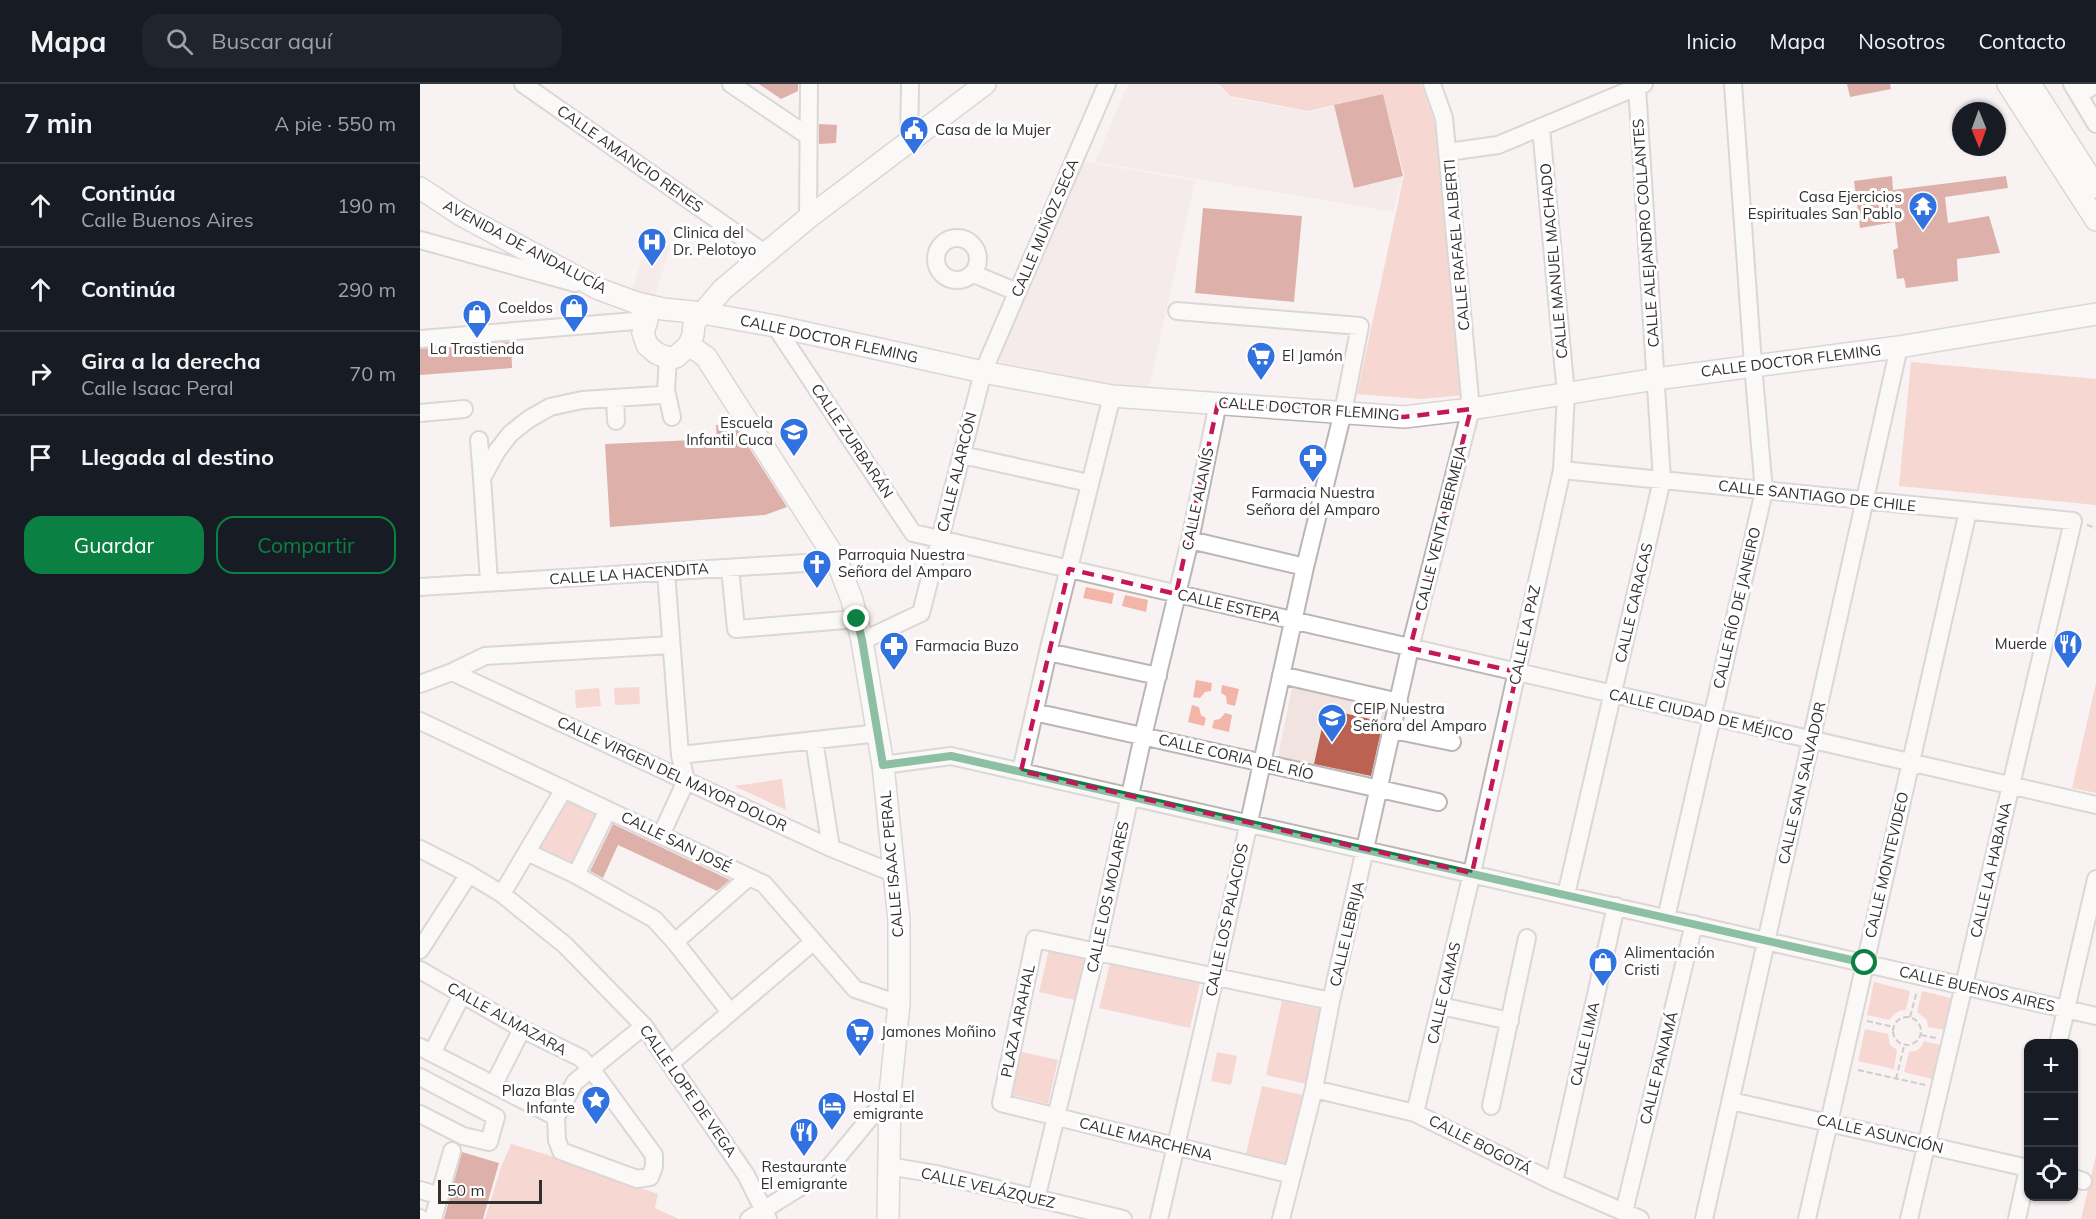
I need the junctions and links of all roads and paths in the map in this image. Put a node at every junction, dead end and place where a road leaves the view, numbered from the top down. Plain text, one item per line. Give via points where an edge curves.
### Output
1 (523, 84) edge
2 (731, 84) edge
3 (809, 84) edge
4 (909, 84) edge
5 (985, 84) edge
6 (1107, 84) edge
7 (1432, 84) edge
8 (1733, 84) edge
9 (2008, 84) edge
10 (2030, 84) edge
11 (2096, 84) edge
12 (1641, 86) edge
13 (2075, 90) edge
14 (2096, 122) edge
15 (1541, 128) junction
16 (808, 136) junction
17 (909, 142) junction
18 (1448, 152) junction
19 (2096, 187) edge
20 (420, 188) edge
21 (808, 218) junction
22 (2096, 220) edge
23 (420, 240) edge
24 (766, 254) junction
25 (974, 274) dead end
26 (599, 289) junction
27 (1017, 292) junction
28 (642, 311) junction
29 (1177, 311) dead end
30 (703, 313) junction
31 (2096, 314) edge
32 (775, 326) junction
33 (420, 339) edge
34 (689, 345) junction
35 (1899, 347) junction
36 (668, 358) junction
37 (1753, 365) junction
38 (983, 372) junction
39 (1656, 379) junction
40 (666, 390) junction
41 (1566, 394) junction
42 (1113, 396) junction
43 (615, 398) junction
44 (1218, 403) junction
45 (464, 409) dead end
46 (1471, 409) junction
47 (1343, 412) junction
48 (420, 413) edge
49 (672, 417) dead end
50 (616, 421) dead end
51 (479, 440) dead end
52 (962, 455) junction
53 (1562, 470) junction
54 (482, 478) junction
55 (1662, 480) junction
56 (1089, 483) junction
57 (1764, 490) junction
58 (1865, 500) junction
59 (1968, 511) junction
60 (2073, 521) joint
61 (940, 539) junction
62 (1190, 540) junction
63 (837, 561) junction
64 (1305, 567) junction
65 (730, 568) junction
66 (1069, 569) junction
67 (666, 572) junction
68 (489, 582) junction
69 (420, 587) edge
70 (1176, 594) junction
71 (857, 619) junction
72 (1293, 621) junction
73 (862, 640) junction
74 (671, 645) junction
75 (1410, 648) junction
76 (1048, 652) junction
77 (452, 672) junction
78 (1517, 672) junction
79 (1281, 675) junction
80 (1158, 676) junction
81 (420, 684) edge
82 (1612, 695) junction
83 (1399, 702) junction
84 (1034, 712) junction
85 (1712, 718) junction
86 (420, 721) edge
87 (1393, 730) junction
88 (879, 733) junction
89 (1143, 736) junction
90 (814, 740) junction
91 (1812, 741) junction
92 (1452, 742) dead end
93 (680, 755) junction
94 (1262, 763) junction
95 (1910, 764) junction
96 (883, 765) junction
97 (1021, 771) junction
98 (686, 781) junction
99 (2010, 787) junction
100 (564, 789) junction
101 (1379, 790) junction
102 (1130, 795) junction
103 (1438, 802) dead end
104 (2096, 805) edge
105 (608, 810) junction
106 (1249, 822) junction
107 (661, 835) junction
108 (831, 848) junction
109 (420, 849) edge
110 (1366, 849) junction
111 (527, 852) junction
112 (893, 873) junction
113 (1472, 873) junction
114 (469, 874) junction
115 (576, 875) junction
116 (749, 877) junction
117 (2096, 879) edge
118 (502, 894) junction
119 (1566, 895) junction
120 (1616, 906) junction
121 (1666, 918) junction
122 (1694, 924) junction
123 (1527, 938) dead end
124 (1767, 941) junction
125 (675, 942) junction
126 (813, 942) junction
127 (420, 950) edge
128 (1096, 952) junction
129 (1865, 963) junction
130 (420, 970) edge
131 (1920, 976) junction
132 (1215, 977) junction
133 (1964, 986) junction
134 (462, 995) junction
135 (1331, 1001) junction
136 (899, 1004) junction
137 (1441, 1006) junction
138 (2066, 1009) junction
139 (730, 1012) junction
140 (2096, 1016) edge
141 (1910, 1017) junction
142 (1852, 1018) junction
143 (1510, 1021) junction
144 (644, 1026) junction
145 (1894, 1027) junction
146 (522, 1029) junction
147 (2059, 1039) edge
148 (1904, 1045) junction
149 (426, 1050) edge
150 (670, 1063) junction
151 (1841, 1066) junction
152 (592, 1070) junction
153 (420, 1077) edge
154 (1896, 1078) junction
155 (494, 1084) junction
156 (1940, 1088) junction
157 (1314, 1089) junction
158 (890, 1094) junction
159 (1731, 1101) junction
160 (1001, 1103) joint
161 (1491, 1106) dead end
162 (1415, 1113) junction
163 (420, 1114) edge
164 (556, 1117) junction
165 (1056, 1117) junction
166 (1828, 1123) junction
167 (1927, 1145) junction
168 (1175, 1146) junction
169 (452, 1151) dead end
170 (888, 1166) junction
171 (2024, 1167) edge
172 (1292, 1175) junction
173 (1554, 1182) junction
174 (2024, 1187) edge
175 (420, 1190) edge
176 (440, 1196) junction
177 (1036, 1198) junction
178 (1624, 1212) junction
179 (766, 1215) edge
180 (433, 1219) edge
181 (749, 1219) edge
182 (888, 1219) edge
183 (1124, 1219) edge
184 (1159, 1219) edge
185 (1281, 1219) edge
186 (1640, 1219) edge
187 (1704, 1219) edge
188 (1806, 1219) edge
189 (1909, 1219) edge
190 (2017, 1219) edge

1 - 24 street, CALLE AMANCIO RENES
2 - 16 street
3 - 16 street
4 - 17 street
5 - 17 main road
6 - 27 street, CALLE MUÑOZ SECA
7 - 18 street, CALLE RAFAEL ALBERTI via 1444,118
8 - 37 street, CALLE RÍO DE JANEIRO
9 - 22 main road
10 - 19 main road
11 - 13 street
12 - 15 street
12 - 39 street, CALLE ALEJANDRO COLLANTES
13 - 14 street
15 - 18 street via 1498,145
15 - 41 street, CALLE MANUEL MACHADO
16 - 21 street
17 - 21 main road
18 - 46 street, CALLE RAFAEL ALBERTI
20 - 26 main road, AVENIDA DE ANDALUCÍA via 461,215
21 - 24 main road
23 - 26 street
24 - 30 main road via 723,289
25 - 27 street
26 - 28 main road, AVENIDA DE ANDALUCÍA
27 - 38 street, CALLE MUÑOZ SECA
28 - 30 main road, AVENIDA DE ANDALUCÍA
28 - 33 street
28 - 36 main road via 647,345
29 - 47 street, CALLE LOS PALACIOS via 1360,326
30 - 32 main road, CALLE DOCTOR FLEMING
30 - 34 main road via 694,323
31 - 35 main road, CALLE DOCTOR FLEMING
32 - 38 main road, CALLE DOCTOR FLEMING
32 - 61 street, CALLE ZURBARÁN via 913,533
34 - 36 main road
34 - 63 main road, CALLE ISAAC PERAL via 706,357
35 - 37 main road, CALLE DOCTOR FLEMING
35 - 58 street, CALLE SAN SALVADOR
36 - 40 street
37 - 39 main road, CALLE DOCTOR FLEMING
37 - 57 street, CALLE RÍO DE JANEIRO
38 - 42 main road, CALLE DOCTOR FLEMING
38 - 52 street, CALLE ALARCÓN
39 - 41 main road, CALLE DOCTOR FLEMING
39 - 55 street, CALLE CARACAS
40 - 43 street via 661,395
40 - 49 street
41 - 46 main road, CALLE DOCTOR FLEMING
41 - 53 street, CALLE LA PAZ
42 - 44 main road, CALLE DOCTOR FLEMING
42 - 56 street
43 - 50 street
43 - 54 street via 550,406 510,434
44 - 47 main road, CALLE DOCTOR FLEMING
44 - 62 street, CALLE ALANÍS
45 - 48 street
46 - 47 main road, CALLE DOCTOR FLEMING via 1404,417
46 - 75 street, CALLE VENTA BERMEJA
47 - 64 street, CALLE LOS PALACIOS
51 - 54 street
52 - 56 street
52 - 61 street, CALLE ALARCÓN
53 - 55 street, CALLE SANTIAGO DE CHILE
53 - 78 street, CALLE LA PAZ
54 - 68 street
55 - 57 street, CALLE SANTIAGO DE CHILE
55 - 82 street, CALLE CARACAS
56 - 66 street
57 - 58 street, CALLE SANTIAGO DE CHILE
57 - 85 street, CALLE RÍO DE JANEIRO
58 - 59 street, CALLE SANTIAGO DE CHILE
58 - 91 street, CALLE SAN SALVADOR
59 - 60 street, CALLE SANTIAGO DE CHILE
59 - 95 street, CALLE MONTEVIDEO
60 - 99 street, CALLE LA HABANA
61 - 66 street, CALLE ESTEPA
61 - 73 street, CALLE ALARCÓN via 921,614
62 - 64 street
62 - 70 street, CALLE ALANÍS
63 - 65 street, CALLE LA HACENDITA
63 - 71 main road, CALLE ISAAC PERAL
64 - 72 street, CALLE LOS PALACIOS
65 - 67 street, CALLE LA HACENDITA
65 - 71 street via 736,629
66 - 70 street, CALLE ESTEPA
66 - 76 street
67 - 68 street, CALLE LA HACENDITA
67 - 74 street
68 - 69 street, CALLE LA HACENDITA
70 - 72 street, CALLE ESTEPA
70 - 80 street, CALLE LOS MOLARES
71 - 73 main road, CALLE ISAAC PERAL
72 - 75 street, CALLE ESTEPA
72 - 79 street, CALLE LOS PALACIOS
73 - 88 main road, CALLE ISAAC PERAL
74 - 77 street via 485,656
74 - 93 street
75 - 78 street, CALLE ESTEPA
75 - 83 street, CALLE LEBRIJA
76 - 80 street
76 - 84 street
77 - 81 street
77 - 98 street, CALLE VIRGEN DEL MAYOR DOLOR
78 - 82 street, CALLE CIUDAD DE MÉJICO
78 - 113 street, CALLE LA PAZ
79 - 83 street
79 - 94 street, CALLE LOS PALACIOS
80 - 89 street, CALLE LOS MOLARES
82 - 85 street, CALLE CIUDAD DE MÉJICO
82 - 119 street, CALLE CARACAS
83 - 87 street, CALLE LEBRIJA
84 - 89 street, CALLE CORIA DEL RÍO
84 - 97 street
85 - 91 street, CALLE CIUDAD DE MÉJICO
85 - 121 street, CALLE RÍO DE JANEIRO
86 - 100 street, CALLE SAN JOSÉ
87 - 92 street
87 - 101 street, CALLE LEBRIJA
88 - 90 street
88 - 96 main road, CALLE ISAAC PERAL
89 - 94 street, CALLE CORIA DEL RÍO
89 - 102 street, CALLE LOS MOLARES
90 - 93 street
90 - 108 street
91 - 95 street, CALLE CIUDAD DE MÉJICO
91 - 124 street, CALLE SAN SALVADOR
93 - 98 street
94 - 101 street, CALLE CORIA DEL RÍO
94 - 106 street, CALLE LOS PALACIOS
95 - 99 street, CALLE CIUDAD DE MÉJICO
95 - 129 street, CALLE MONTEVIDEO
96 - 97 street, CALLE BUENOS AIRES via 951,756
96 - 112 main road, CALLE ISAAC PERAL
97 - 102 street, CALLE BUENOS AIRES
98 - 107 street
98 - 108 street, CALLE VIRGEN DEL MAYOR DOLOR
99 - 104 street, CALLE CIUDAD DE MÉJICO
99 - 133 street, CALLE LA HABANA
100 - 105 street, CALLE SAN JOSÉ
100 - 111 street
101 - 103 street, CALLE CORIA DEL RÍO
101 - 110 street, CALLE LEBRIJA
102 - 106 street, CALLE BUENOS AIRES
102 - 128 street, CALLE LOS MOLARES
105 - 107 street, CALLE SAN JOSÉ
105 - 115 street
106 - 110 street, CALLE BUENOS AIRES
106 - 132 street, CALLE LOS PALACIOS
107 - 116 street, CALLE SAN JOSÉ
108 - 112 street, CALLE VIRGEN DEL MAYOR DOLOR
109 - 114 street, CALLE LOPE DE VEGA
110 - 113 street, CALLE BUENOS AIRES
110 - 135 street, CALLE LEBRIJA
111 - 115 street
111 - 118 street
112 - 136 main road, CALLE ISAAC PERAL via 899,920
113 - 119 street, CALLE BUENOS AIRES
113 - 137 street, CALLE CAMAS
114 - 118 street, CALLE LOPE DE VEGA
114 - 127 street
115 - 125 street via 654,919
116 - 125 street
116 - 126 street, CALLE SAN JOSÉ via 764,884
117 - 138 street
118 - 144 street, CALLE LOPE DE VEGA via 565,945
119 - 120 street, CALLE BUENOS AIRES
120 - 121 street, CALLE BUENOS AIRES
120 - 173 street, CALLE LIMA
121 - 122 street, CALLE BUENOS AIRES
122 - 124 street, CALLE BUENOS AIRES
122 - 178 street, CALLE PANAMÁ
123 - 143 street
124 - 129 street, CALLE BUENOS AIRES
124 - 159 street, CALLE SAN SALVADOR
125 - 139 street
126 - 136 street, CALLE SAN JOSÉ via 855,989
126 - 139 street
128 - 132 street
128 - 160 street, PLAZA ARAHAL via 1035,939
128 - 165 street, CALLE LOS MOLARES
129 - 131 street, CALLE BUENOS AIRES
129 - 142 street, CALLE MONTEVIDEO
130 - 134 street, CALLE ALMAZARA
131 - 133 street, CALLE BUENOS AIRES
131 - 141 path
132 - 135 street
132 - 168 street, CALLE LOS PALACIOS
133 - 138 street, CALLE BUENOS AIRES
133 - 156 street, CALLE LA HABANA
134 - 146 street, CALLE ALMAZARA
134 - 149 street
135 - 157 street, CALLE LEBRIJA
136 - 158 main road, CALLE ISAAC PERAL
137 - 143 street
137 - 162 street, CALLE CAMAS
138 - 140 street, CALLE BUENOS AIRES
138 - 147 street
139 - 150 street
141 - 145 path via 1902,1018
141 - 148 path via 1918,1022 1921,1035 1916,1042
142 - 145 path
142 - 151 street, CALLE MONTEVIDEO
143 - 161 street
144 - 150 street, CALLE LOPE DE VEGA
144 - 152 street
145 - 148 path via 1894,1036
146 - 152 street, CALLE ALMAZARA via 581,1058
146 - 155 street
148 - 154 path
149 - 155 street
150 - 179 street, CALLE LOPE DE VEGA via 746,1175
151 - 154 path
151 - 166 street, CALLE MONTEVIDEO
152 - 164 street via 575,1082
152 - 164 street via 654,1155 650,1177 637,1179 561,1151
153 - 163 street via 496,1117 489,1142 463,1136
154 - 156 path
155 - 164 street
156 - 167 street, CALLE LA HABANA
157 - 162 street, CALLE BOGOTÁ
157 - 172 street, CALLE LEBRIJA
158 - 170 main road, CALLE ISAAC PERAL
158 - 179 street via 826,1171
159 - 166 street, CALLE ASUNCIÓN
159 - 187 street, CALLE SAN SALVADOR
160 - 165 street, CALLE MARCHENA
162 - 173 street, CALLE BOGOTÁ
165 - 168 street, CALLE MARCHENA
165 - 177 street, CALLE LOS MOLARES
166 - 167 street, CALLE ASUNCIÓN
166 - 188 street, CALLE MONTEVIDEO
167 - 171 street, CALLE ASUNCIÓN
167 - 189 street, CALLE LA HABANA
168 - 172 street, CALLE MARCHENA
168 - 184 street, CALLE LOS PALACIOS
169 - 176 street
170 - 177 street, CALLE VELÁZQUEZ
170 - 182 main road, CALLE ISAAC PERAL
172 - 185 street, CALLE LEBRIJA
173 - 178 street, CALLE BOGOTÁ
174 - 190 street
175 - 176 street
176 - 180 street
177 - 183 street, CALLE VELÁZQUEZ
178 - 186 street, CALLE BOGOTÁ
179 - 181 street

